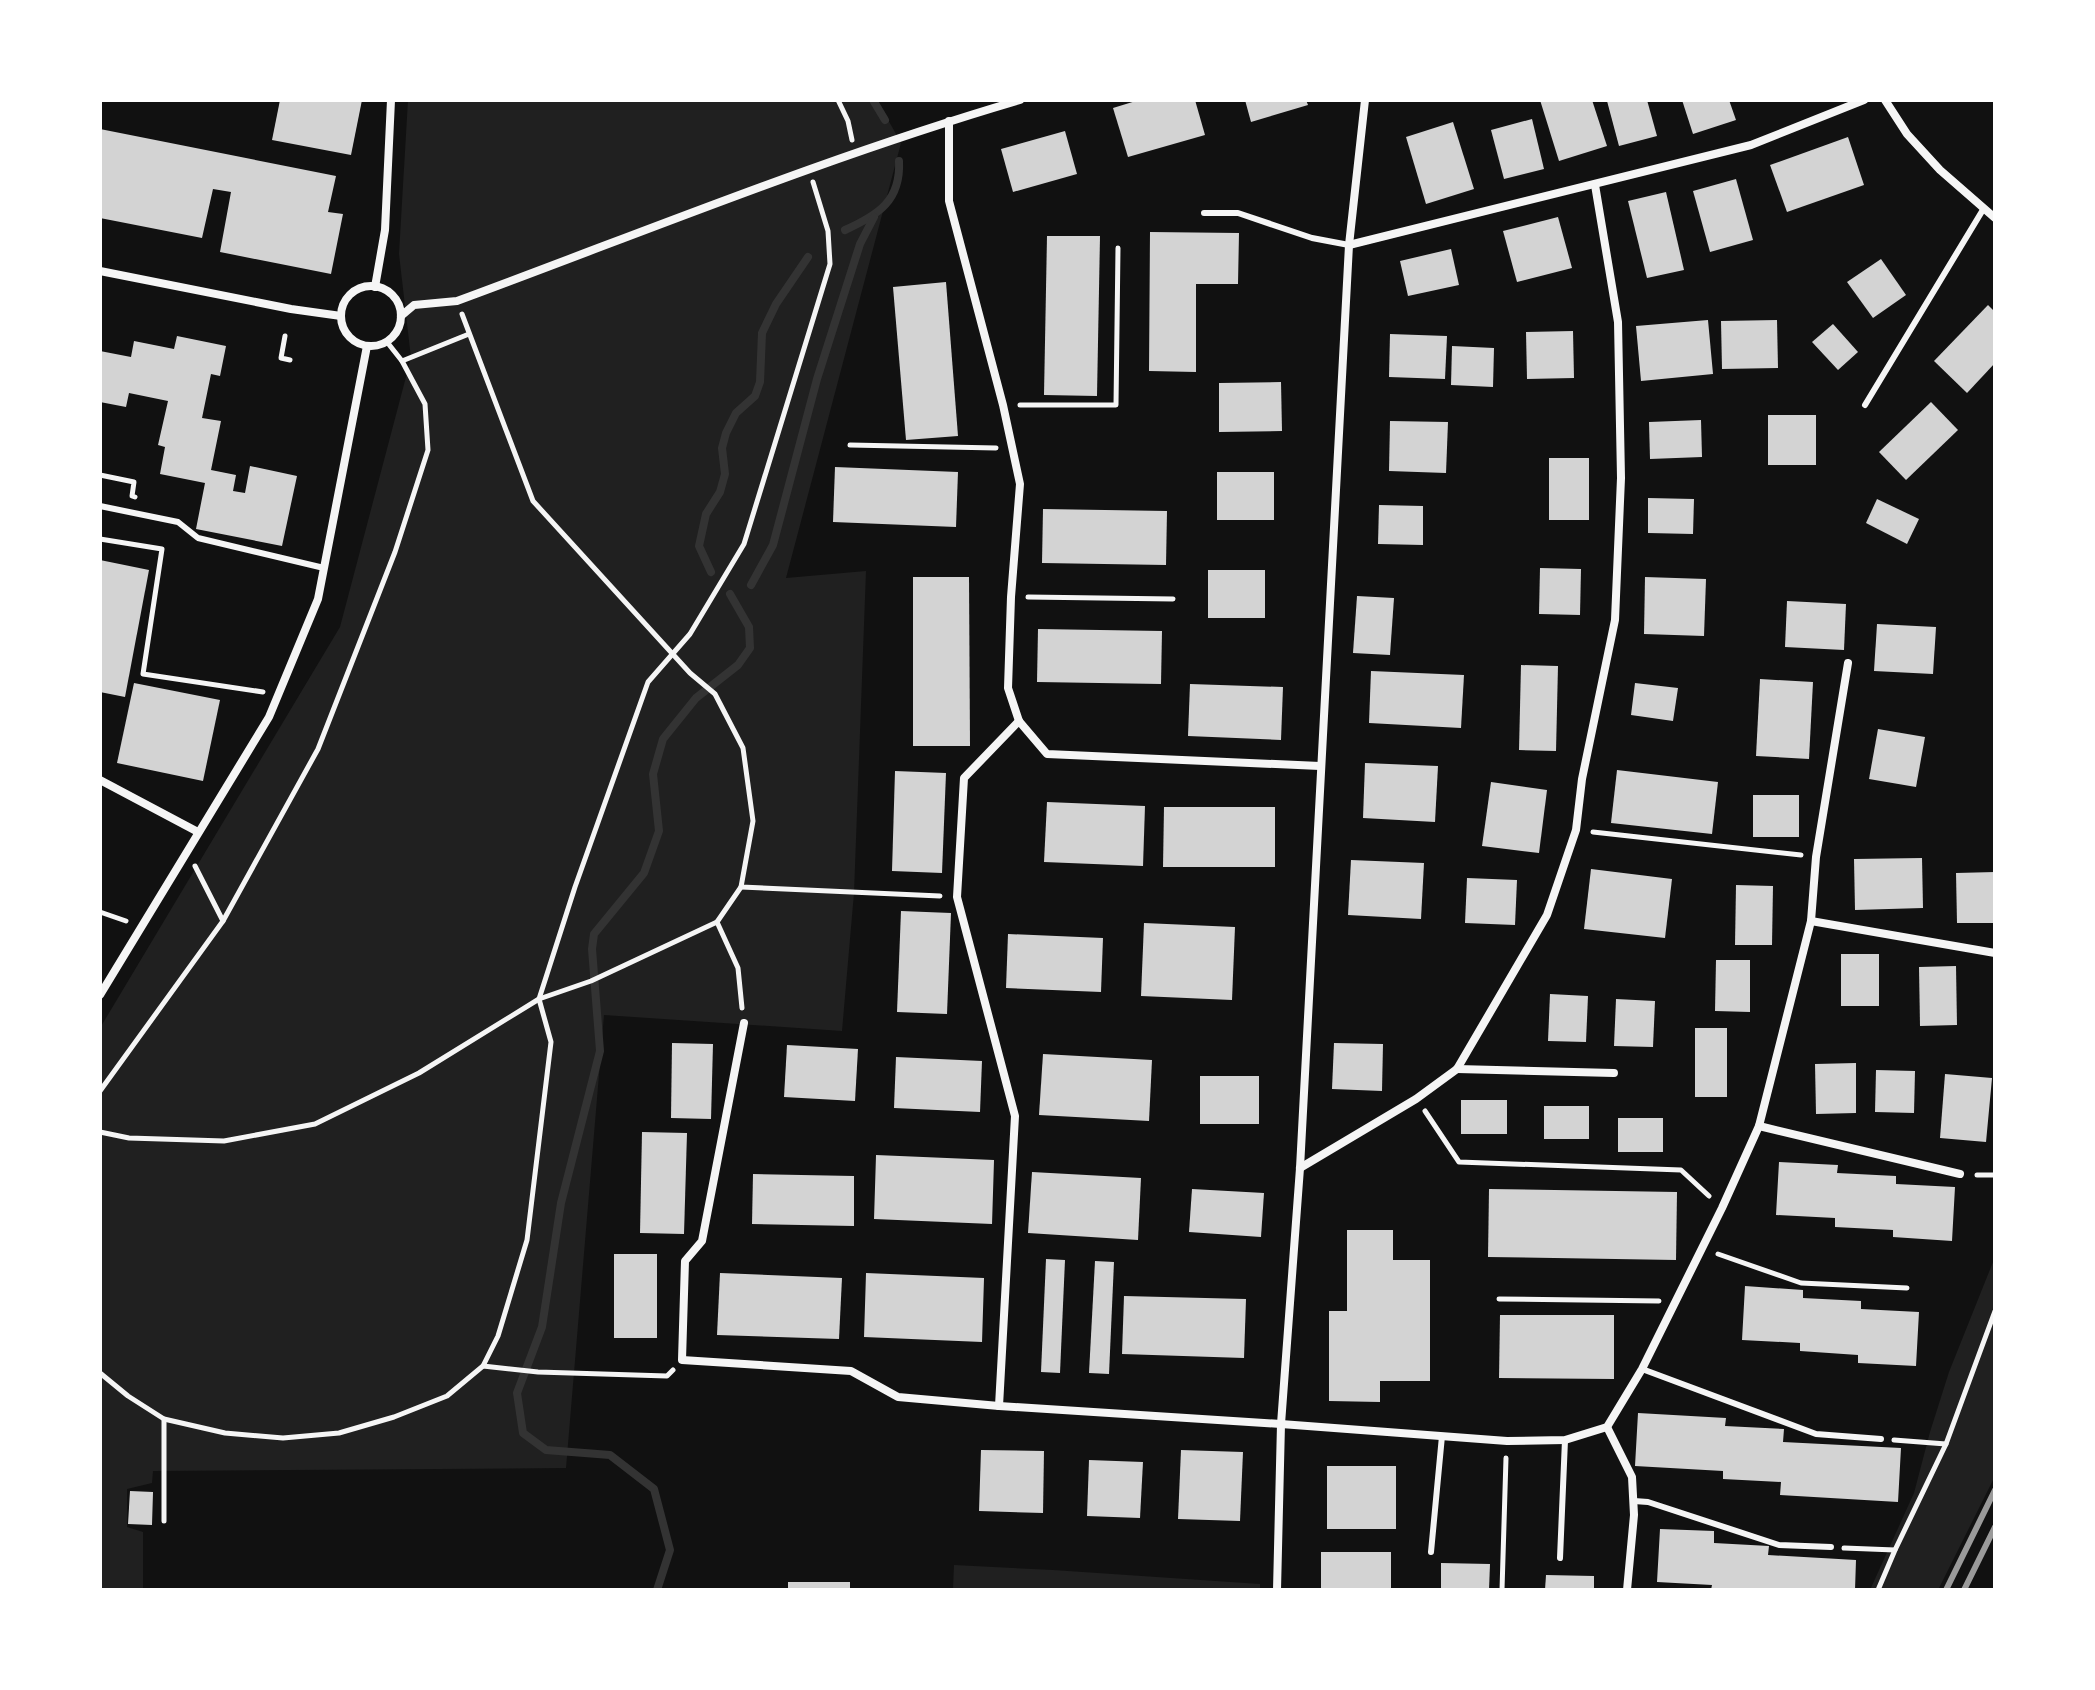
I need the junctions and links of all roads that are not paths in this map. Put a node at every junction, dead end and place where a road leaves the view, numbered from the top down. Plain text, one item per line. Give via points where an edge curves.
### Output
1 (391, 100) edge
2 (1020, 100) edge
3 (1365, 100) edge
4 (1864, 100) edge
5 (1885, 100) edge
6 (949, 121) junction
7 (1595, 185) junction
8 (1984, 208) junction
9 (1204, 213) dead end
10 (1995, 218) edge
11 (1349, 245) junction
12 (100, 271) edge
13 (375, 287) junction
14 (341, 316) junction
15 (401, 316) junction
16 (367, 346) junction
17 (1865, 405) dead end
18 (100, 506) edge
19 (324, 568) junction
20 (1848, 663) dead end
21 (1019, 721) junction
22 (1320, 766) junction
23 (100, 780) edge
24 (198, 832) junction
25 (1811, 921) junction
26 (1995, 953) edge
27 (100, 995) edge
28 (744, 1023) road end
29 (1457, 1069) junction
30 (1614, 1073) dead end
31 (1759, 1126) junction
32 (1300, 1168) junction
33 (1960, 1174) dead end
34 (1642, 1369) junction
35 (999, 1406) junction
36 (1281, 1424) junction
37 (1607, 1427) junction
38 (1442, 1436) junction
39 (1881, 1439) road end
40 (1565, 1440) junction
41 (1634, 1501) junction
42 (1831, 1547) road end
43 (1431, 1552) dead end
44 (1560, 1558) dead end
45 (1277, 1590) edge
46 (1627, 1590) edge

1 - 13 street via 385,230
2 - 6 street
3 - 11 street
4 - 7 street via 1751,145
5 - 8 street via 1940,170
6 - 15 street via 457,301 414,305
6 - 21 street via 949,201 1020,484 1008,688
7 - 11 street
7 - 29 street via 1618,322 1621,478 1615,620 1576,830 1547,915
8 - 10 street
8 - 17 lane
9 - 11 lane via 1238,213
11 - 22 street
12 - 14 street
13 - 14 street via 355,291 342,306
13 - 15 street via 390,294
14 - 16 street via 351,339
15 - 16 street via 387,342
16 - 19 street
18 - 19 lane via 178,522 198,538
19 - 24 street via 318,599 269,717
20 - 25 street via 1816,857
21 - 22 street via 1047,754
21 - 35 street via 964,778 957,897 1015,1116
22 - 32 street
23 - 24 street
24 - 27 street
25 - 26 street
25 - 31 street
28 - 35 street via 702,1241 685,1261 682,1360 851,1371 898,1397
29 - 30 street
29 - 32 street
31 - 33 street
31 - 34 street
32 - 36 street
34 - 37 street
34 - 39 lane via 1816,1434
35 - 36 street
36 - 38 street
36 - 45 street
37 - 40 street
37 - 41 street via 1632,1477
38 - 40 street
38 - 43 lane
40 - 44 lane
41 - 42 lane via 1779,1545
41 - 46 street

